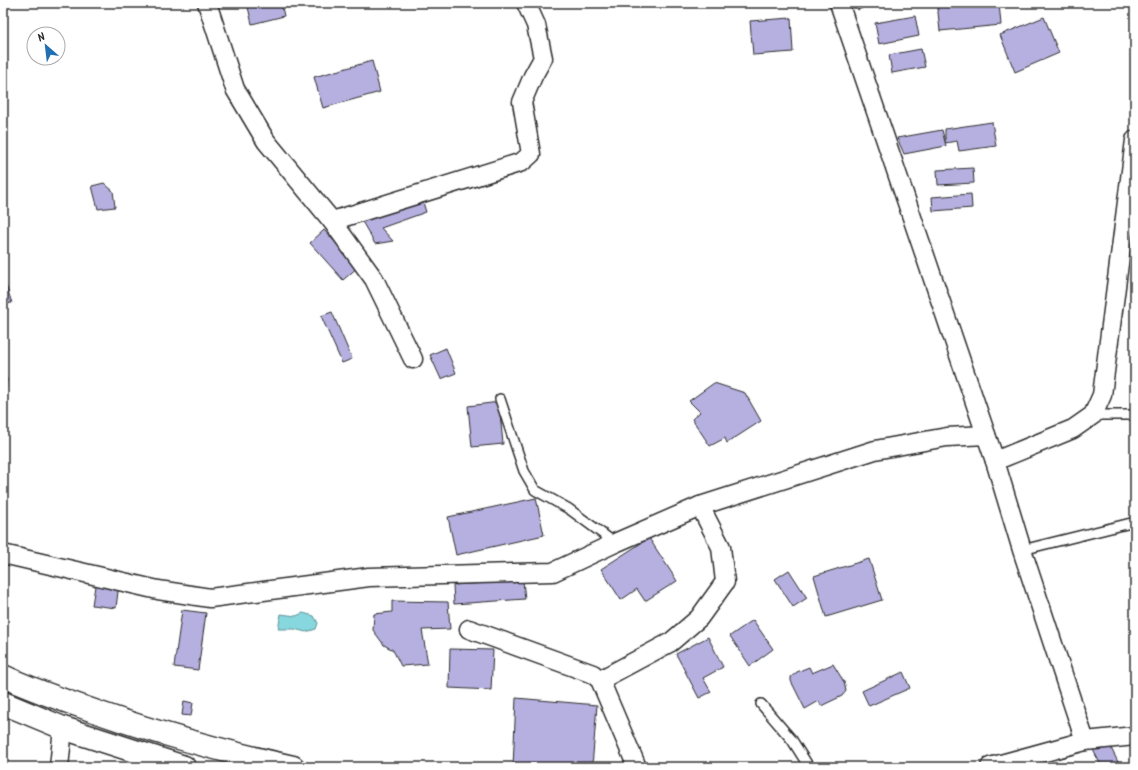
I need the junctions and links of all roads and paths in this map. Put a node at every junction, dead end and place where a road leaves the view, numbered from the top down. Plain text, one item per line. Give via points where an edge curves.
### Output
1 (208, 3) edge
2 (526, 3) edge
3 (839, 3) edge
4 (1135, 140) edge
5 (332, 221) junction
6 (413, 358) dead end
7 (500, 399) dead end
8 (1135, 415) edge
9 (1093, 416) junction
10 (986, 435) junction
11 (995, 461) junction
12 (700, 506) junction
13 (1135, 522) edge
14 (615, 543) junction
15 (1022, 550) junction
16 (3, 554) edge
17 (469, 629) dead end
18 (3, 676) edge
19 (600, 680) junction
20 (3, 702) edge
21 (761, 704) dead end
22 (63, 728) junction
23 (1135, 736) edge
24 (1085, 741) junction
25 (60, 767) edge
26 (184, 767) edge
27 (293, 767) edge
28 (637, 767) edge
29 (809, 767) edge
30 (990, 767) edge

1 - 5 street via 235,89 266,141
2 - 5 street via 536,25 543,58 522,102 531,154 522,162
3 - 10 street
4 - 9 street via 1102,395
5 - 6 street via 374,279
7 - 14 lane via 524,471 535,490 569,509
8 - 9 lane
9 - 11 street via 1073,429
10 - 11 street
10 - 12 street via 947,437 875,450
11 - 15 street
12 - 14 street
12 - 19 street via 721,547 725,582 699,618 671,642
13 - 15 lane
14 - 16 street via 553,572 369,577 210,598 158,590
15 - 24 street
17 - 19 street via 592,674
18 - 27 main road via 26,687 117,719 236,754
19 - 28 street
20 - 22 main road
21 - 29 lane via 792,740
22 - 25 street
22 - 26 main road
23 - 24 street
24 - 30 street

